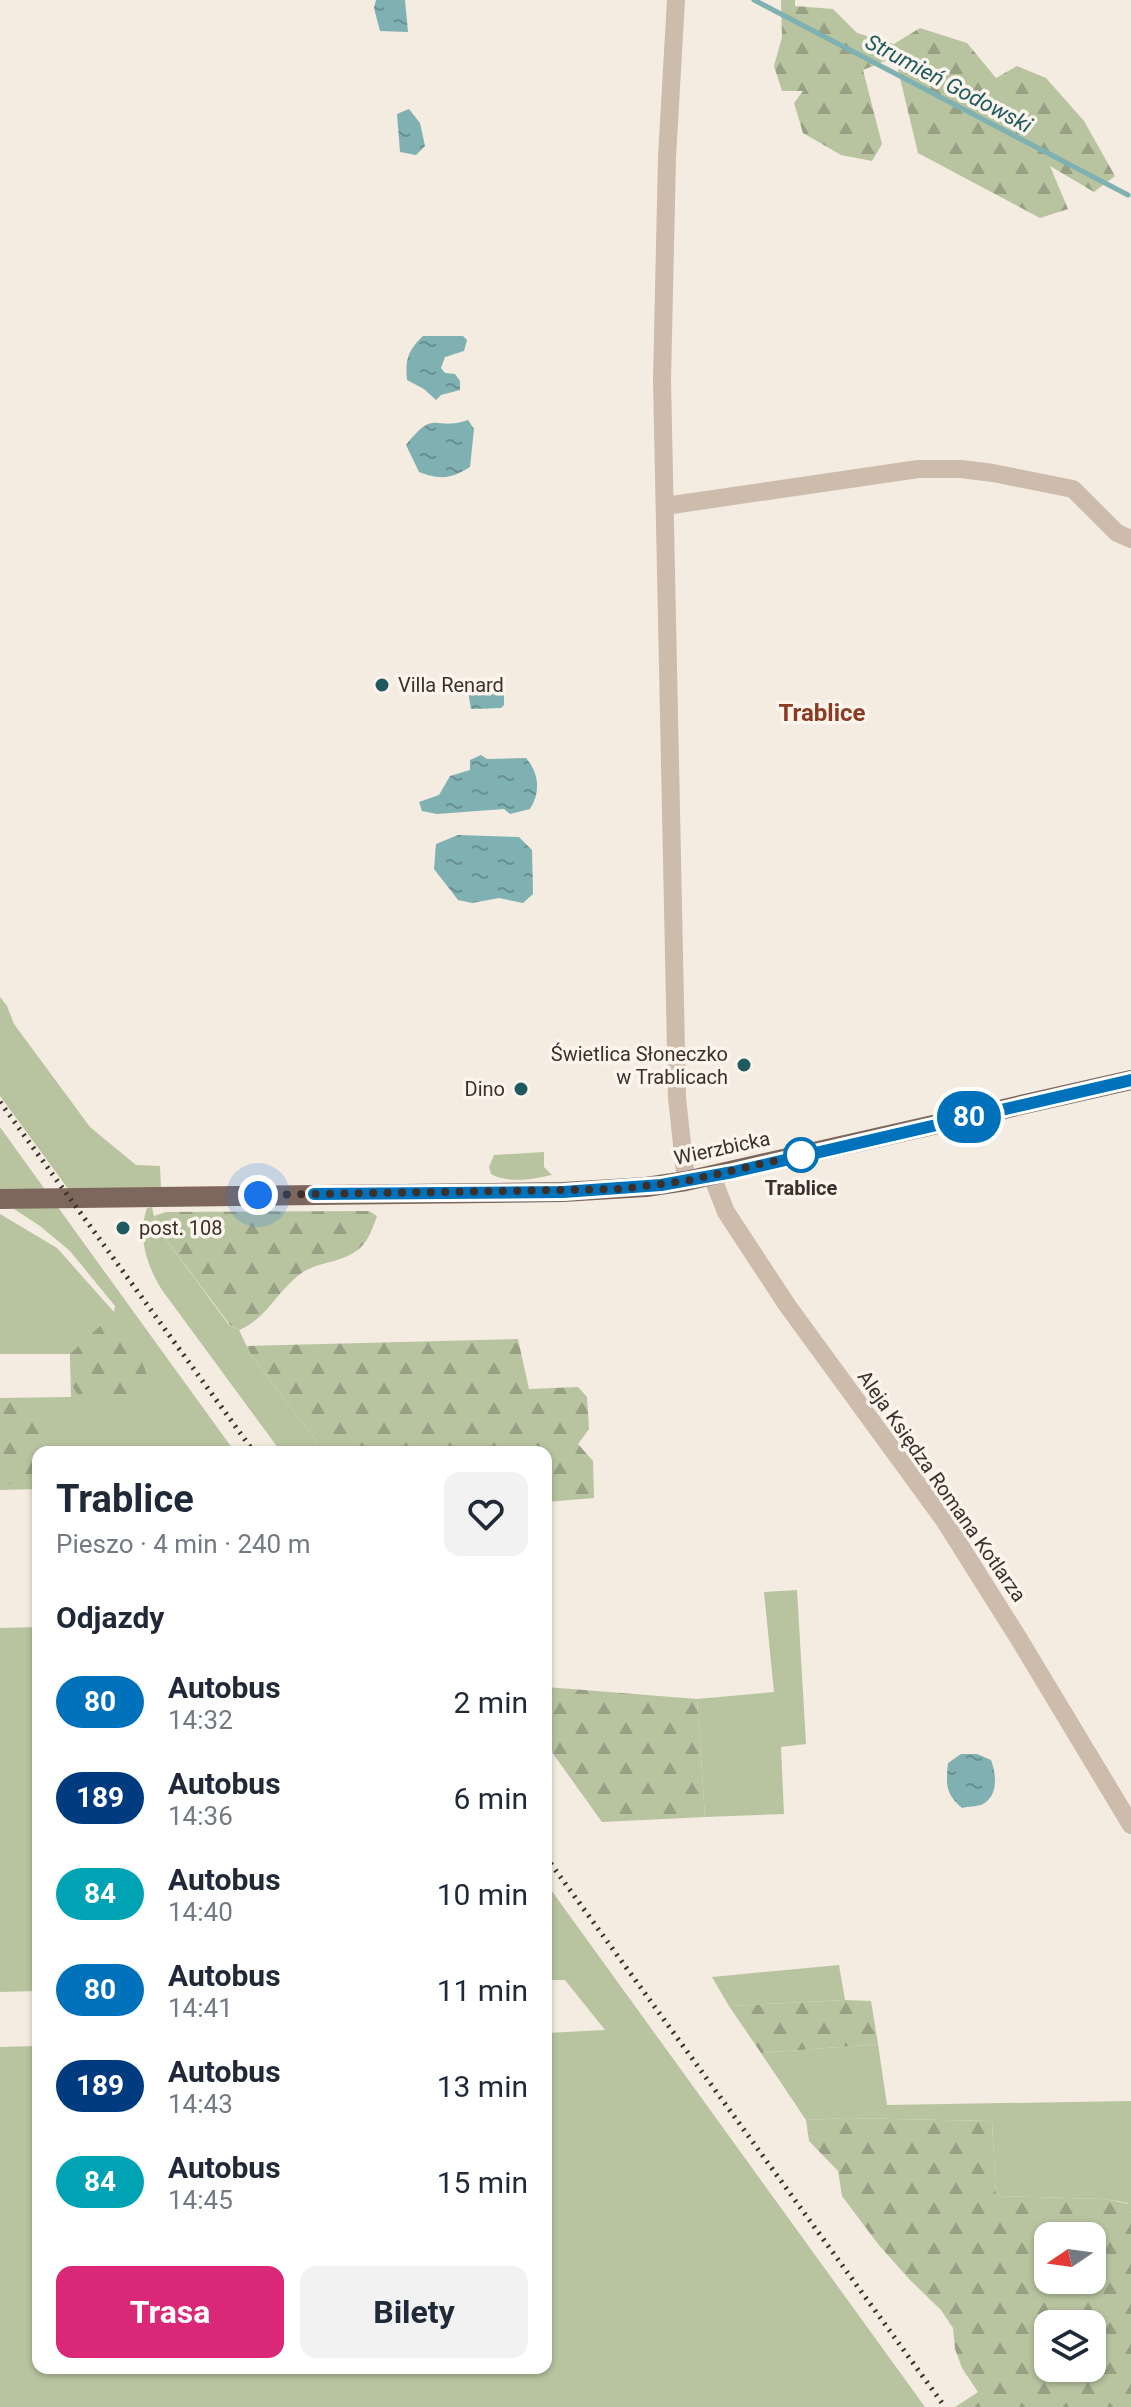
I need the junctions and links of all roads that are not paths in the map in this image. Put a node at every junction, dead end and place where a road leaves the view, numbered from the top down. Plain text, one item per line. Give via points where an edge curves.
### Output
1 (676, 0) edge
2 (665, 506) junction
3 (1131, 539) edge
4 (1131, 1080) edge
5 (712, 1176) junction
6 (686, 1181) junction
7 (0, 1199) edge
8 (1131, 1825) edge

1 - 2 street via 662,380
2 - 3 street via 918,469 961,469 1073,489 1117,533
2 - 6 street via 677,1098
4 - 5 main road, Wierzbicka
5 - 6 main road, Wierzbicka
5 - 8 street, Aleja Księdza Romana Kotlarza via 726,1212 787,1305 944,1520
6 - 7 main road, Wierzbicka via 563,1192

